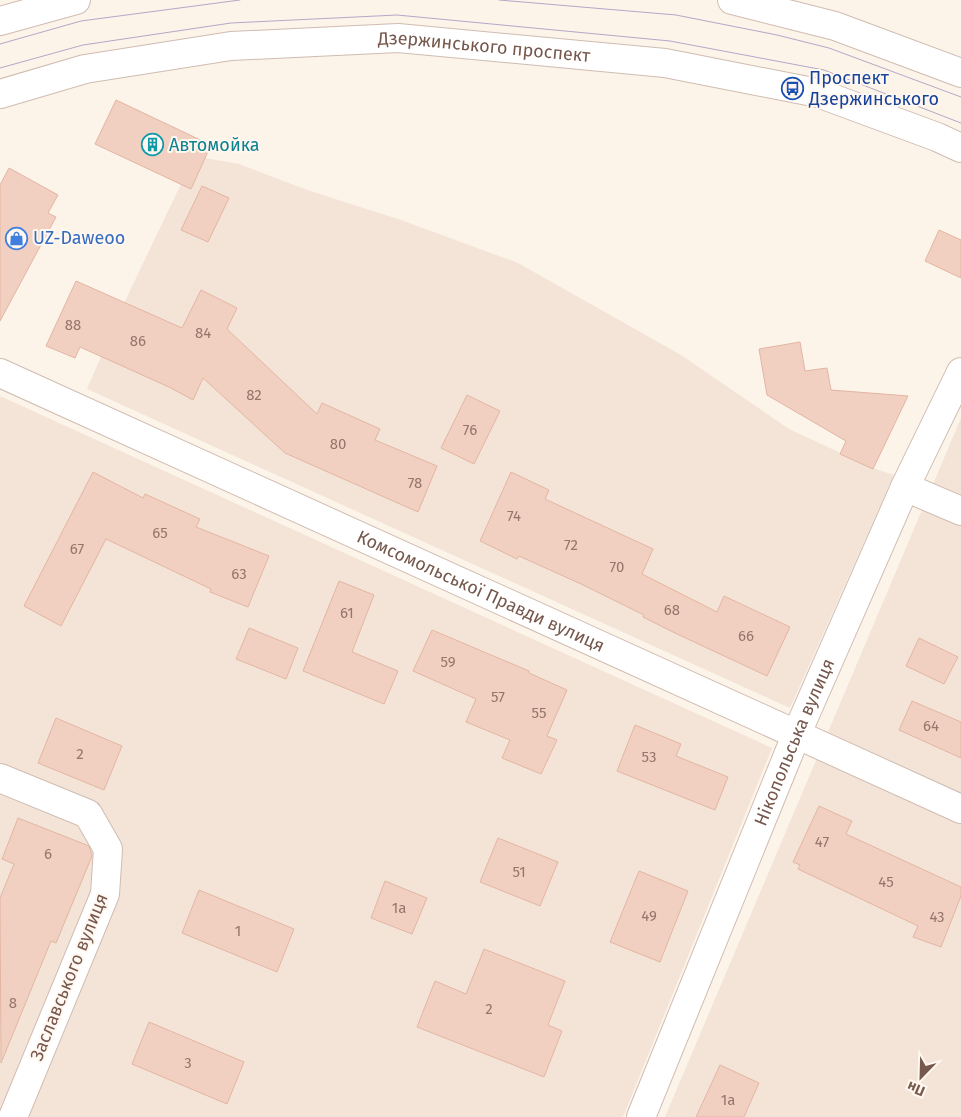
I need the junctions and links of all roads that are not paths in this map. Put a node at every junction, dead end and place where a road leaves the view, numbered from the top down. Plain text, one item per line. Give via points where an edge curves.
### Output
1 (76, 0) edge
2 (732, 0) edge
3 (0, 21) edge
4 (961, 73) edge
5 (0, 94) edge
6 (961, 148) edge
7 (961, 372) edge
8 (0, 373) edge
9 (905, 487) junction
10 (961, 511) edge
11 (797, 733) junction
12 (0, 778) edge
13 (961, 809) edge
14 (13, 1117) edge
15 (641, 1117) edge

1 - 3 street
2 - 4 street via 836,26
5 - 6 street, Дзержинського проспект via 85,69 232,46 398,38 665,63 818,93
7 - 9 street, Нікопольська вулиця
8 - 11 street, Комсомольської Правди вулиця
9 - 10 street
9 - 11 street, Нікопольська вулиця
11 - 13 street, Комсомольської Правди вулиця
11 - 15 street, Нікопольська вулиця
12 - 14 street, Заславського вулиця via 88,814 108,849 105,894

